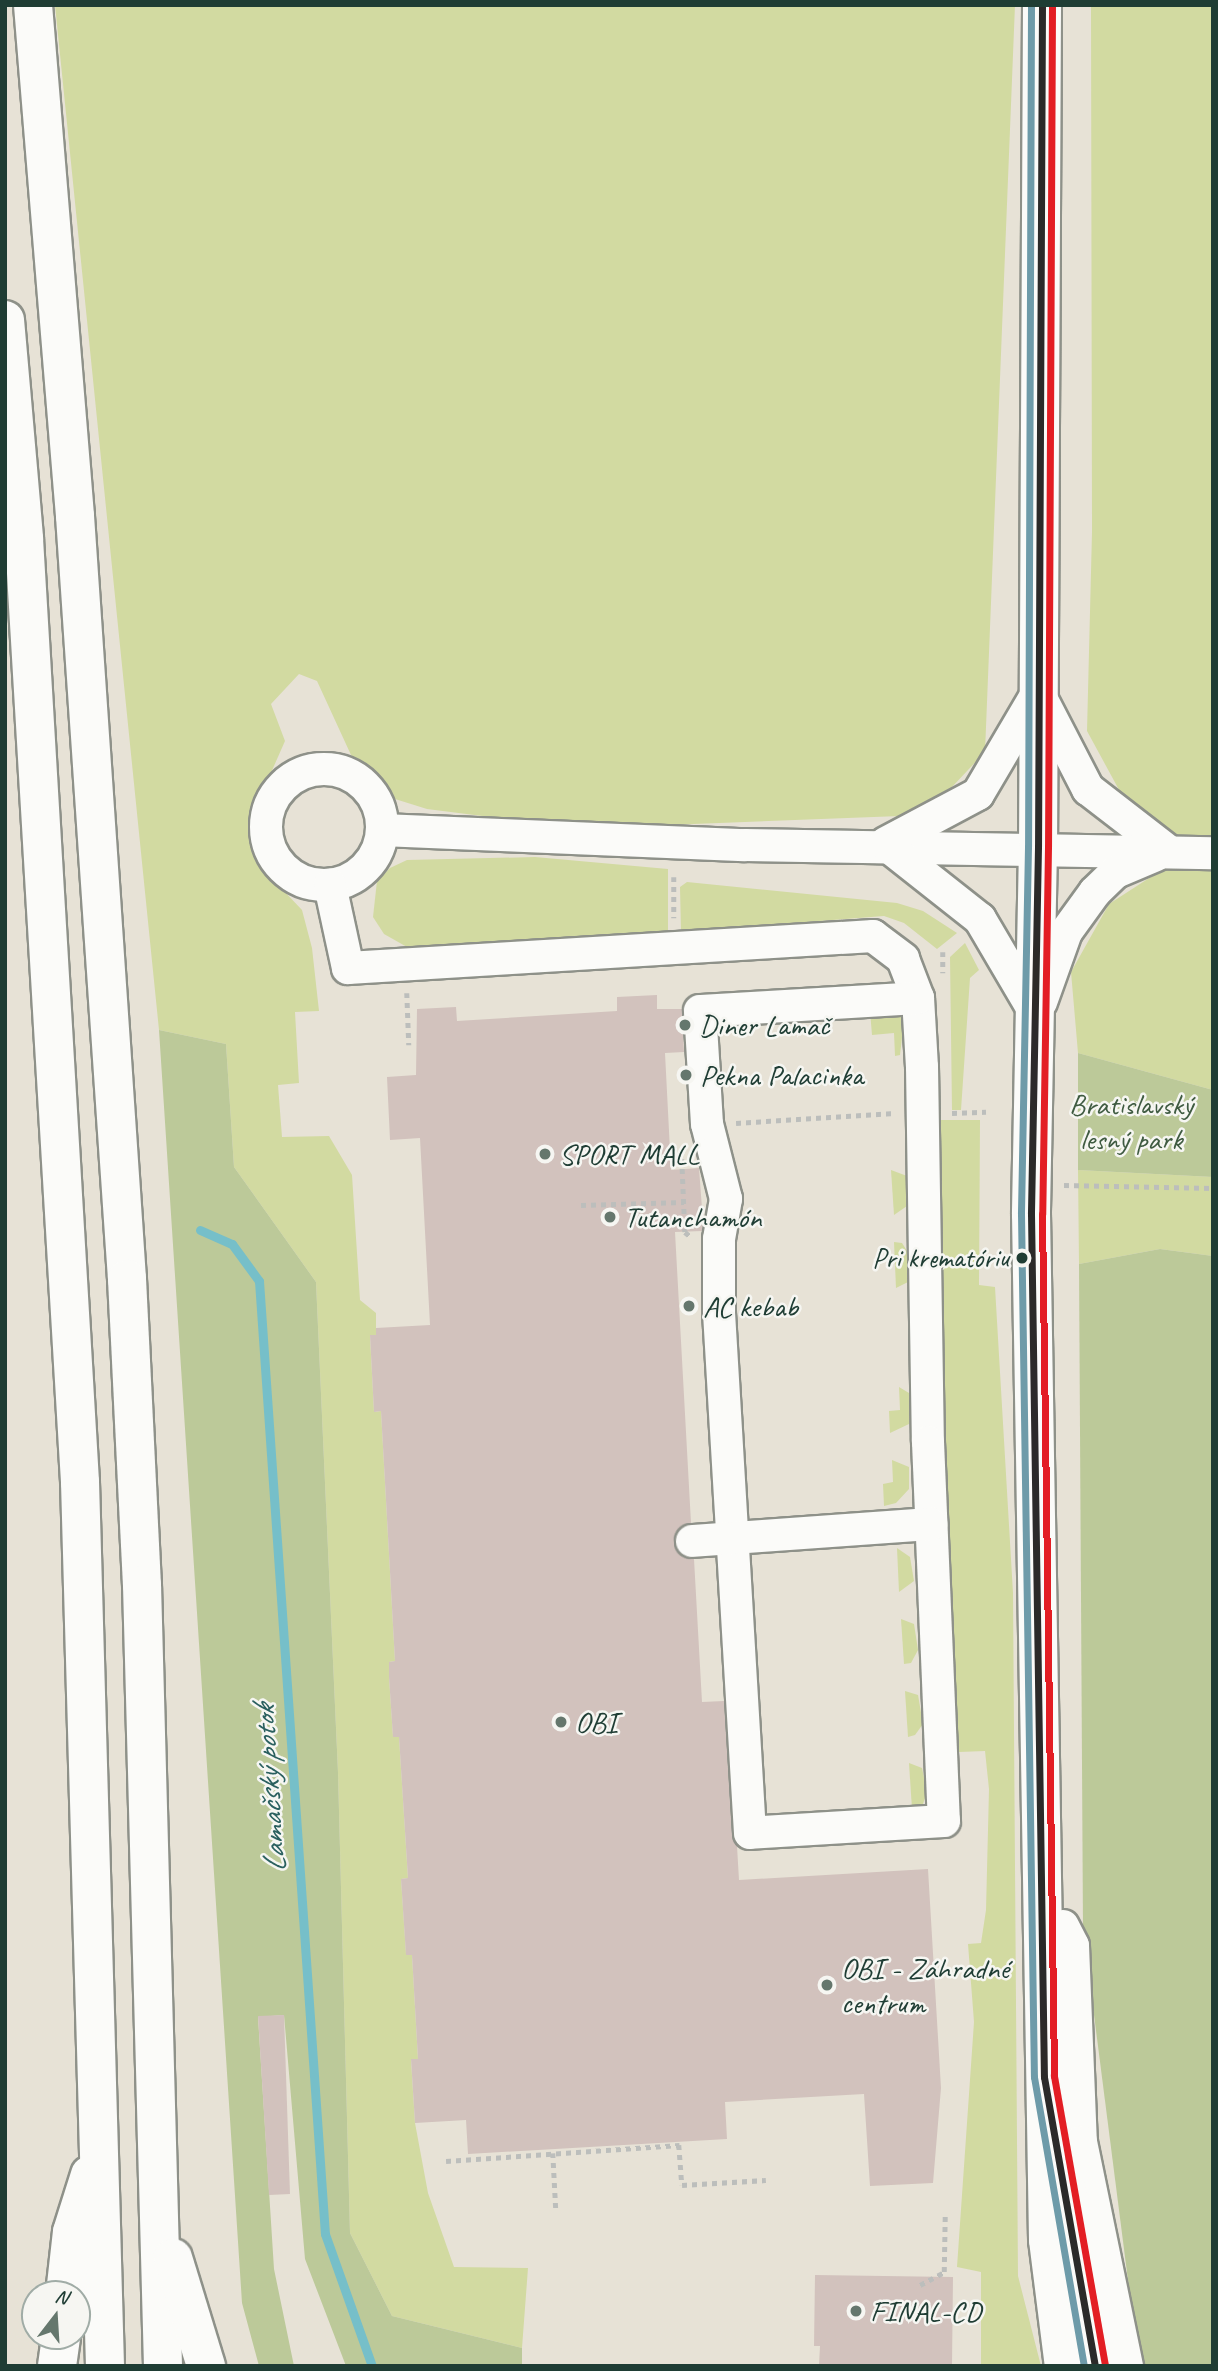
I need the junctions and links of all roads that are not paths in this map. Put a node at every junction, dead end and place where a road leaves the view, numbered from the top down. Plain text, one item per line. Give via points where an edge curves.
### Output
1 (33, 5) edge
2 (1042, 5) edge
3 (5, 320) edge
4 (1038, 692) junction
5 (382, 830) junction
6 (885, 844) junction
7 (1038, 847) junction
8 (1167, 850) junction
9 (1213, 853) edge
10 (330, 885) junction
11 (918, 998) junction
12 (1036, 1014) junction
13 (931, 1524) junction
14 (733, 1537) junction
15 (692, 1541) dead end
16 (1063, 1927) dead end
17 (1044, 2077) junction
18 (100, 2146) junction
19 (159, 2212) junction
20 (67, 2280) edge
21 (105, 2366) edge
22 (163, 2366) edge
23 (206, 2366) edge
24 (1064, 2366) edge
25 (1095, 2366) edge
26 (1127, 2366) edge

1 - 19 main road via 76,530 127,1279 142,1585
2 - 4 main road
3 - 18 main road via 23,538 80,1482
4 - 6 lane via 978,793
4 - 7 main road
4 - 8 lane via 1088,789
5 - 6 lane via 746,845
5 - 10 lane via 375,853 360,873
5 - 10 lane via 375,801 356,778 318,769 285,784 267,815 271,851 295,878
6 - 7 lane
6 - 12 lane via 980,919
7 - 8 lane
7 - 12 main road
8 - 9 lane
8 - 12 lane via 1116,872 1095,892 1066,932
10 - 11 lane via 348,968 873,936 903,959
11 - 13 lane
11 - 14 lane via 700,1011 707,1124 726,1199 719,1239 719,1313
12 - 17 main road via 1032,1185
13 - 14 lane
13 - 14 lane via 944,1821 750,1833
14 - 15 lane
16 - 26 lane via 1073,1946 1081,2142
17 - 24 main road via 1048,2240
17 - 25 main road via 1086,2290
18 - 20 main road via 72,2232
18 - 21 main road
19 - 22 main road
19 - 23 main road

